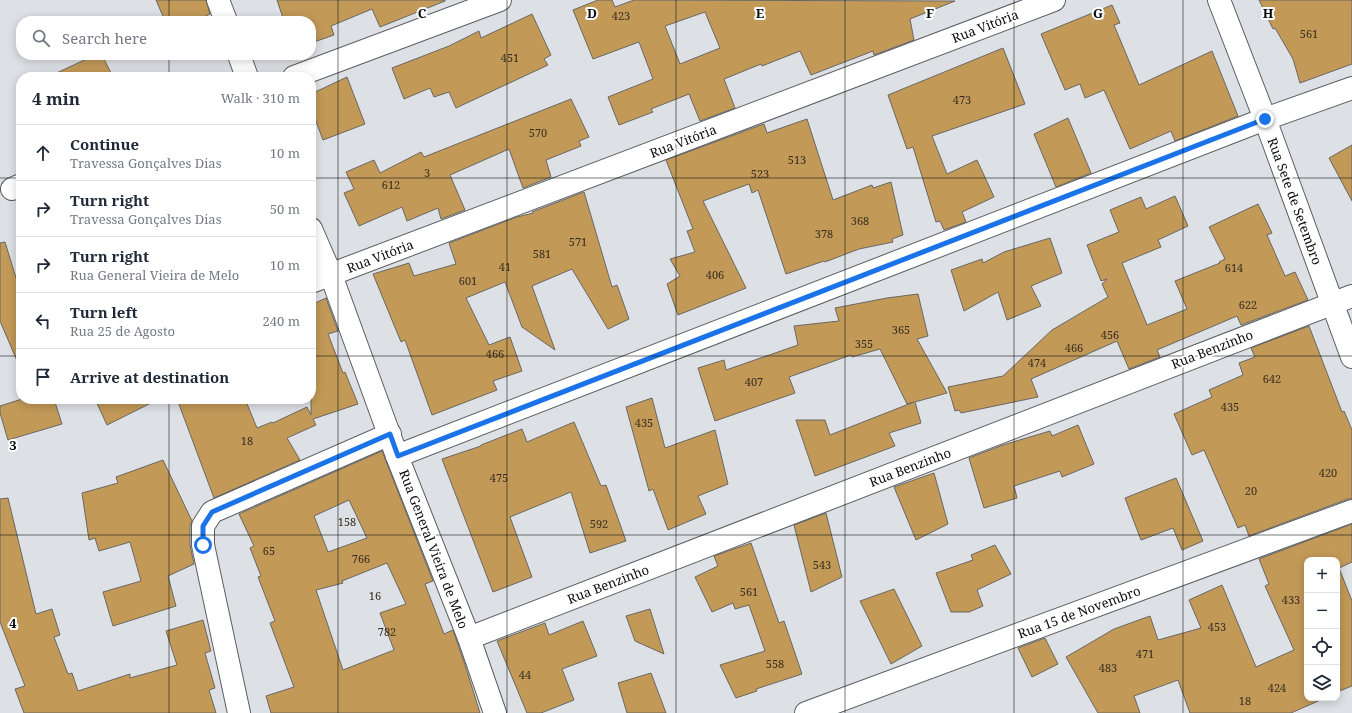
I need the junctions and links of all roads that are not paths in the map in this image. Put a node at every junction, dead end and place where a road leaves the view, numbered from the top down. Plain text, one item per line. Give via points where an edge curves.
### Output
1 (218, 0) edge
2 (500, 0) edge
3 (1054, 0) edge
4 (1220, 0) edge
5 (224, 16) edge
6 (241, 60) edge
7 (246, 72) edge
8 (307, 72) edge
9 (1352, 88) edge
10 (1265, 119) junction
11 (316, 254) edge
12 (321, 279) edge
13 (1342, 299) edge
14 (1352, 357) edge
15 (390, 434) junction
16 (398, 456) junction
17 (1352, 511) edge
18 (469, 638) junction
19 (239, 713) edge
20 (495, 713) edge
21 (806, 713) edge

1 - 5 street
2 - 8 street
3 - 12 street, Rua Vitória
4 - 10 street, Rua Sete de Setembro
6 - 7 street
9 - 10 street
10 - 13 street, Rua Sete de Setembro
10 - 16 street
11 - 12 street, Rua General Vieira de Melo
12 - 15 street, Rua General Vieira de Melo
13 - 14 street, Rua Sete de Setembro
13 - 18 street, Rua Benzinho
15 - 16 street, Rua General Vieira de Melo
15 - 19 street via 212,512 203,526 203,545
16 - 18 street, Rua General Vieira de Melo
17 - 21 street, Rua 15 de Novembro
18 - 20 street, Rua General Vieira de Melo

